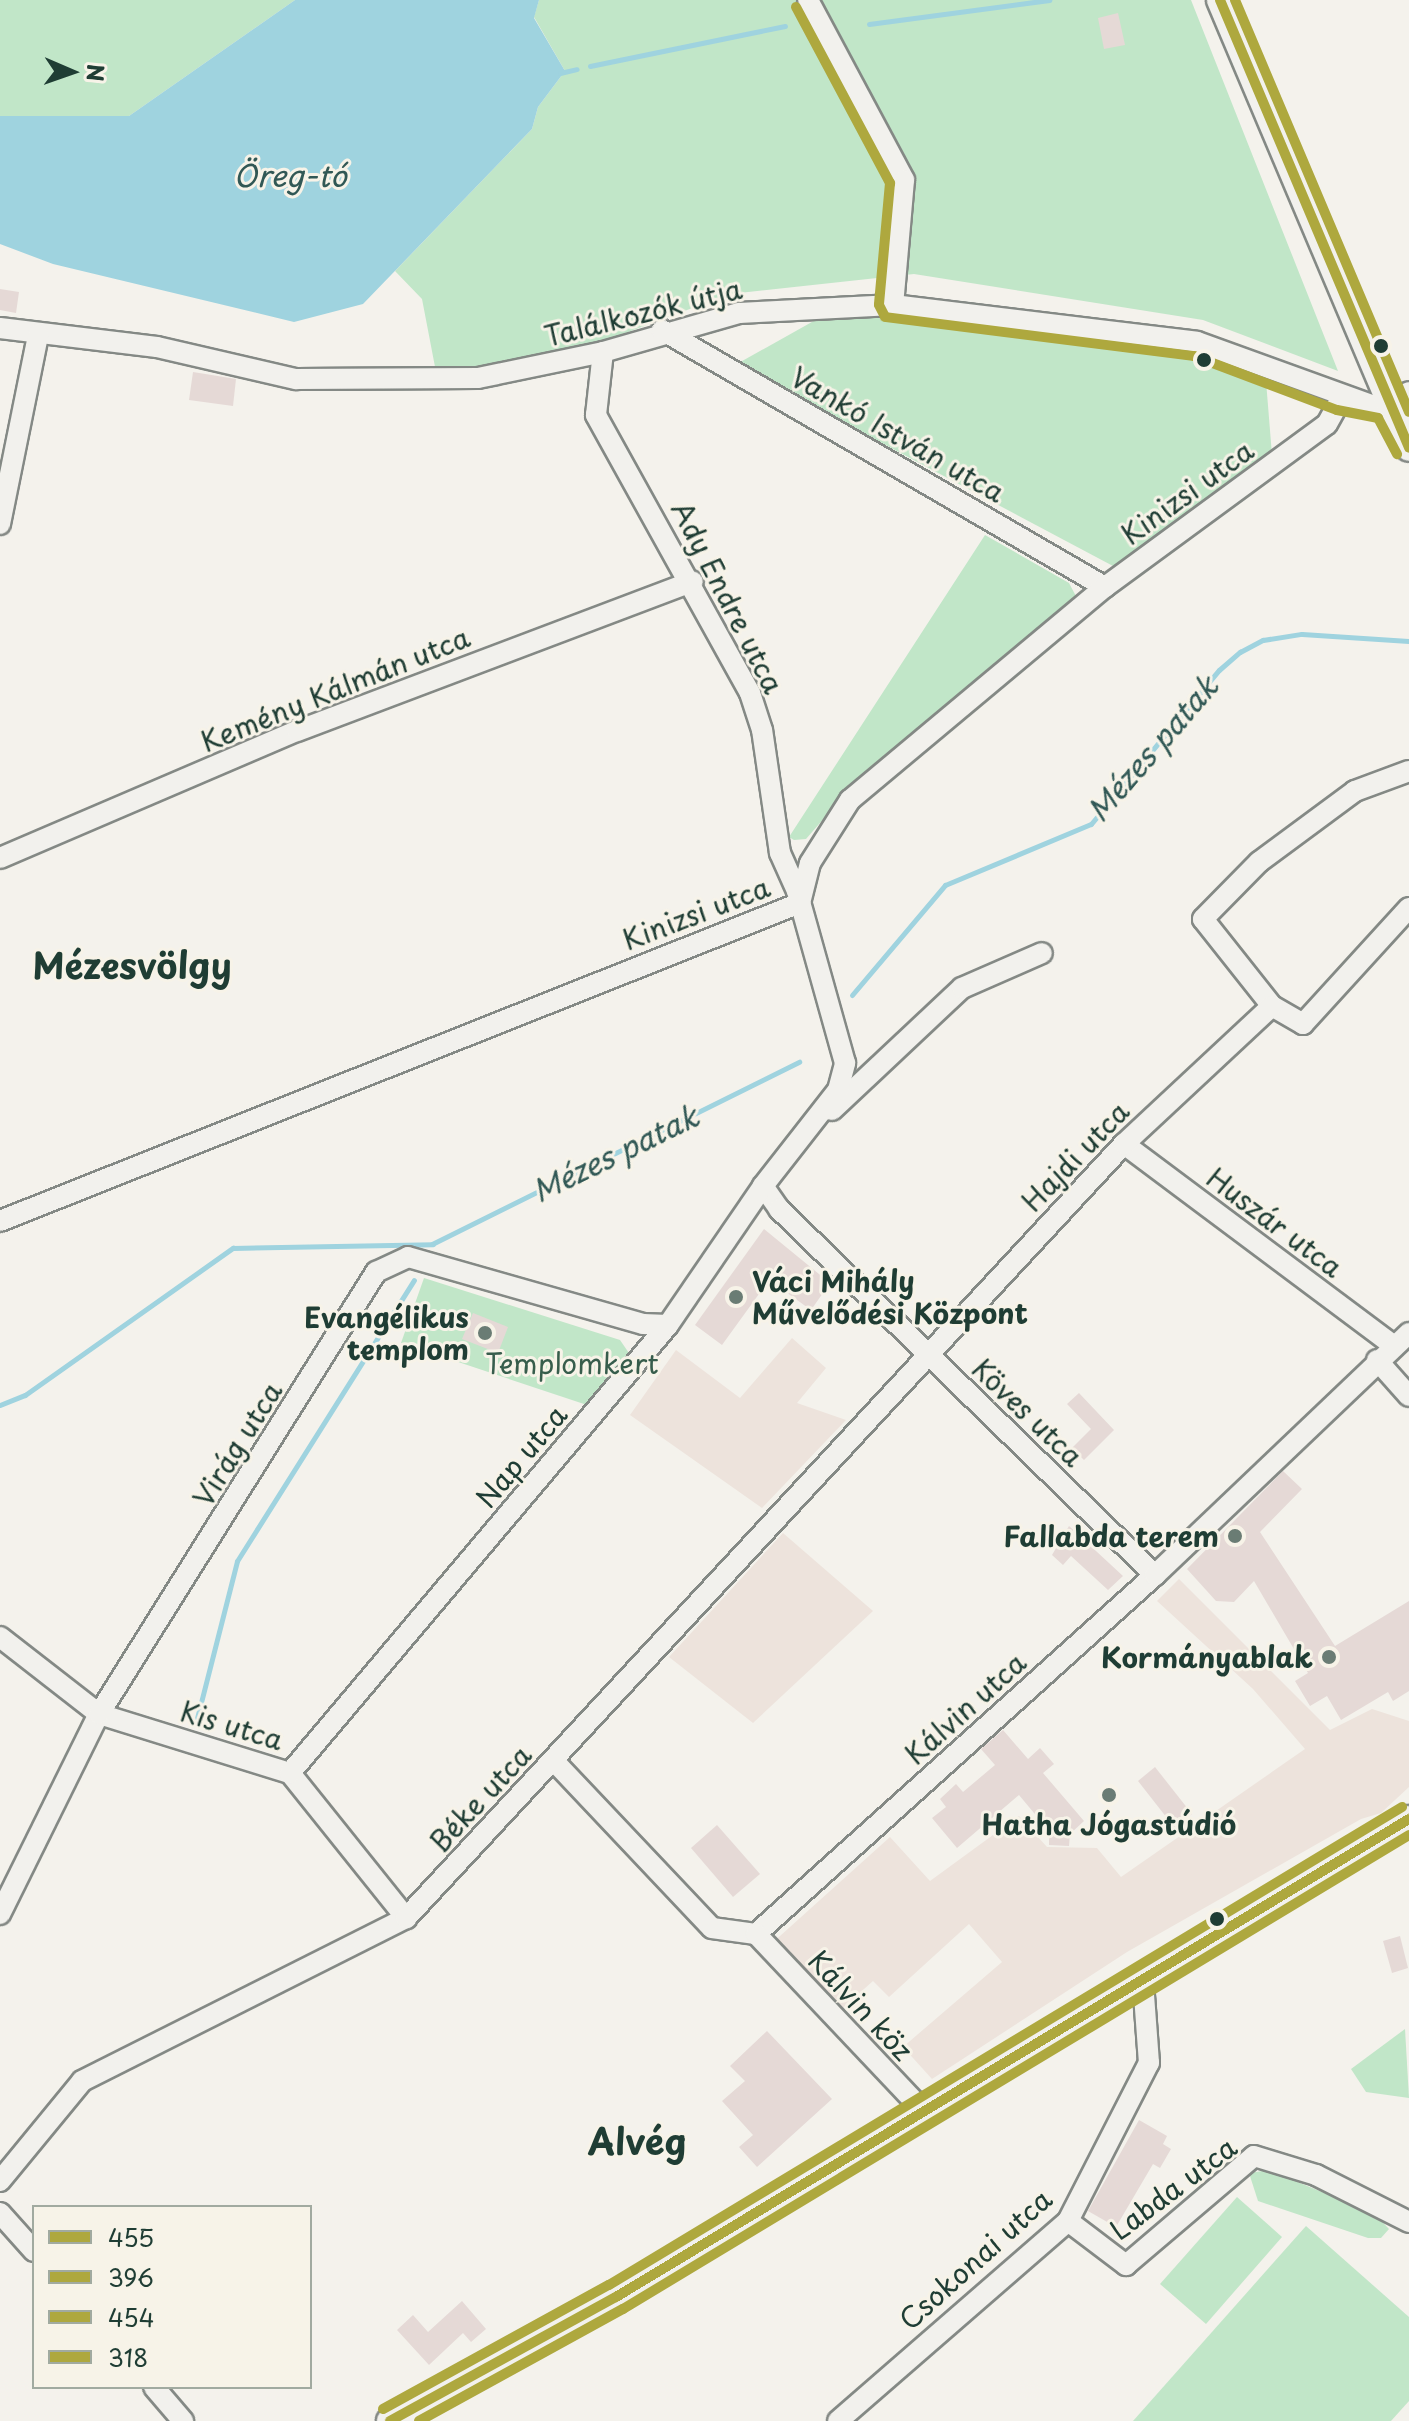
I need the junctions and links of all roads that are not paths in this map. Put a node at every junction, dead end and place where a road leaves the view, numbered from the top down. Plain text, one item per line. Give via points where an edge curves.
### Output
1 (808, 0) edge
2 (1220, 0) edge
3 (893, 305) junction
4 (0, 328) edge
5 (662, 330) junction
6 (38, 335) junction
7 (603, 352) junction
8 (1342, 397) junction
9 (1391, 402) edge
10 (1409, 448) edge
11 (0, 524) edge
12 (693, 581) junction
13 (1105, 587) junction
14 (1409, 771) edge
15 (0, 858) edge
16 (800, 903) junction
17 (1409, 908) edge
18 (1042, 953) dead end
19 (1272, 1006) junction
20 (845, 1063) joint
21 (810, 1128) junction
22 (1124, 1144) junction
23 (763, 1186) junction
24 (0, 1221) edge
25 (668, 1325) junction
26 (1401, 1339) edge
27 (926, 1353) junction
28 (1377, 1360) junction
29 (1409, 1396) edge
30 (1155, 1575) junction
31 (0, 1637) edge
32 (99, 1714) junction
33 (553, 1760) junction
34 (290, 1773) junction
35 (1407, 1822) edge
36 (0, 1914) edge
37 (406, 1918) junction
38 (756, 1934) junction
39 (1143, 1981) junction
40 (926, 2114) junction
41 (0, 2181) edge
42 (0, 2213) edge
43 (1068, 2221) junction
44 (1409, 2222) edge
45 (32, 2249) edge
46 (156, 2389) edge
47 (183, 2421) edge
48 (390, 2421) edge
49 (838, 2421) edge

1 - 3 street via 904,180
2 - 9 main road
3 - 5 street, Találkozók útja via 739,313
3 - 8 street, Találkozók útja via 1197,342
4 - 6 street, Találkozók útja
5 - 7 street, Találkozók útja
5 - 13 street, Vankó István utca
6 - 7 street, Találkozók útja via 157,347 296,379 478,378
6 - 11 street
7 - 12 street, Ady Endre utca via 596,415
8 - 9 street, Találkozók útja
8 - 13 street, Kinizsi utca via 1327,424
9 - 10 main road
12 - 15 street, Kemény Kálmán utca via 297,731
12 - 16 street, Ady Endre utca via 750,693 762,730 780,853
13 - 16 street, Kinizsi utca via 850,800 810,863
14 - 19 street via 1355,791 1259,862 1203,919
16 - 20 street, Ady Endre utca
16 - 24 street, Kinizsi utca
17 - 19 street via 1303,1024
18 - 21 street, Nap utca via 962,988
19 - 22 street, Hajdi utca
20 - 21 street, Nap utca via 838,1090
21 - 23 street, Nap utca
22 - 26 street, Huszár utca
22 - 27 street, Hajdi utca
23 - 25 street, Nap utca
23 - 27 street, Köves utca
25 - 32 street, Virág utca via 643,1324 408,1257 392,1260 376,1272
25 - 34 street, Nap utca
26 - 28 street, Kálvin utca
27 - 30 street, Köves utca
27 - 33 street, Béke utca
28 - 29 street
28 - 30 street, Kálvin utca
30 - 38 street, Kálvin utca
31 - 32 street, Kis utca
32 - 34 street, Kis utca
32 - 36 street, Virág utca
33 - 37 street, Béke utca
33 - 38 street via 712,1928
34 - 37 street, Kis utca
35 - 39 main road
37 - 41 street, Béke utca via 82,2081
38 - 40 street, Kálvin köz
39 - 40 main road
39 - 43 street, Csokonai utca via 1149,2063
40 - 48 main road via 616,2297
42 - 45 street
43 - 44 street, Labda utca via 1126,2265 1254,2156 1316,2175
43 - 49 street, Csokonai utca
46 - 47 street

